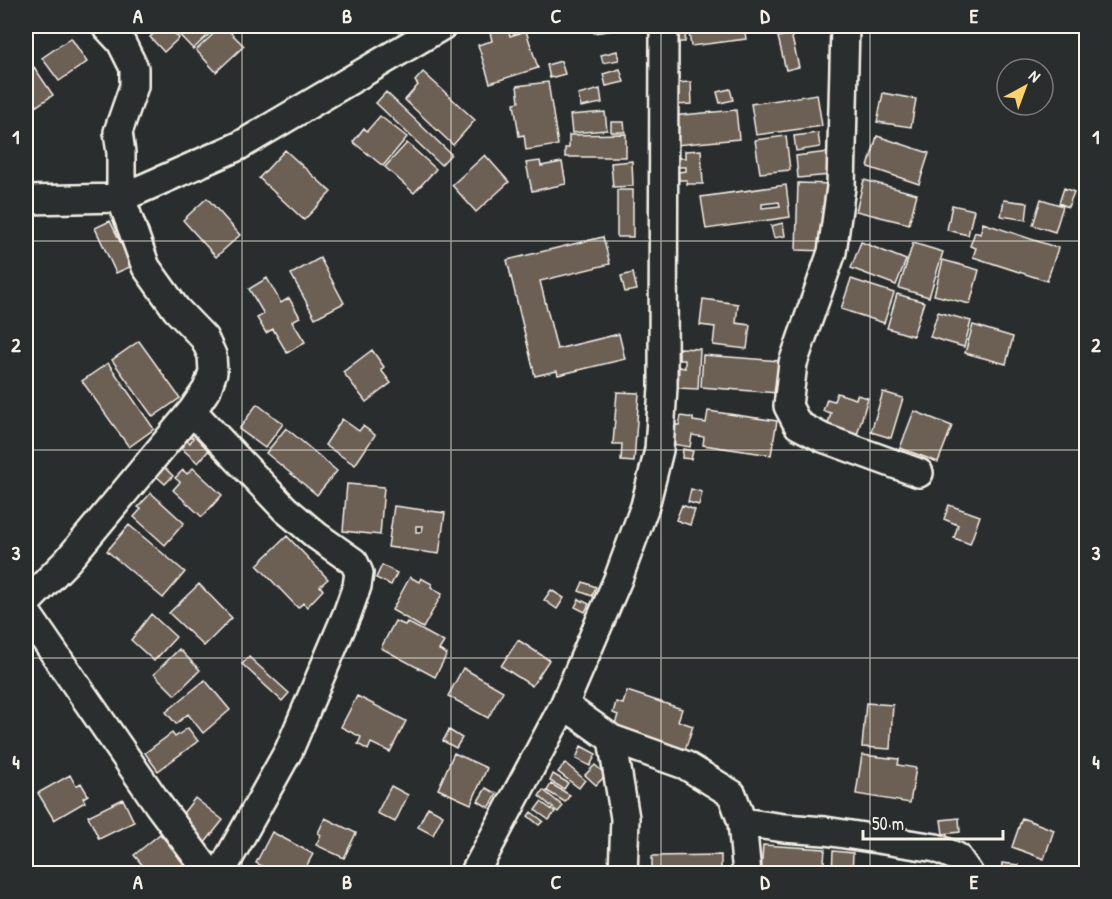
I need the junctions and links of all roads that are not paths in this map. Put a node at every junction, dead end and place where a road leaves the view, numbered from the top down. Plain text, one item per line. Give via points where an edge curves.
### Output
1 (106, 26) edge
2 (442, 26) edge
3 (664, 26) edge
4 (845, 26) edge
5 (121, 198) junction
6 (26, 200) edge
7 (192, 411) junction
8 (919, 473) dead end
9 (26, 603) edge
10 (26, 612) edge
11 (564, 705) junction
12 (612, 740) junction
13 (742, 822) junction
14 (210, 873) edge
15 (220, 873) edge
16 (474, 873) edge
17 (623, 873) edge
18 (747, 873) edge
19 (969, 873) edge

1 - 5 street via 121,42 134,68 134,86 118,132
2 - 5 street via 239,146
3 - 11 street via 663,387 659,450 638,527
4 - 8 street via 840,198 832,252 794,363 788,406 798,425 823,438
5 - 6 street
5 - 7 street via 146,267 176,309 204,338 212,355 213,372
7 - 9 street via 68,560
7 - 15 street via 285,508 354,562 358,573 347,614 289,750
10 - 14 street
11 - 12 street
11 - 16 street
12 - 13 street via 685,765 717,784 732,794
12 - 17 street via 625,818
13 - 18 street
13 - 19 street via 936,848 957,857

